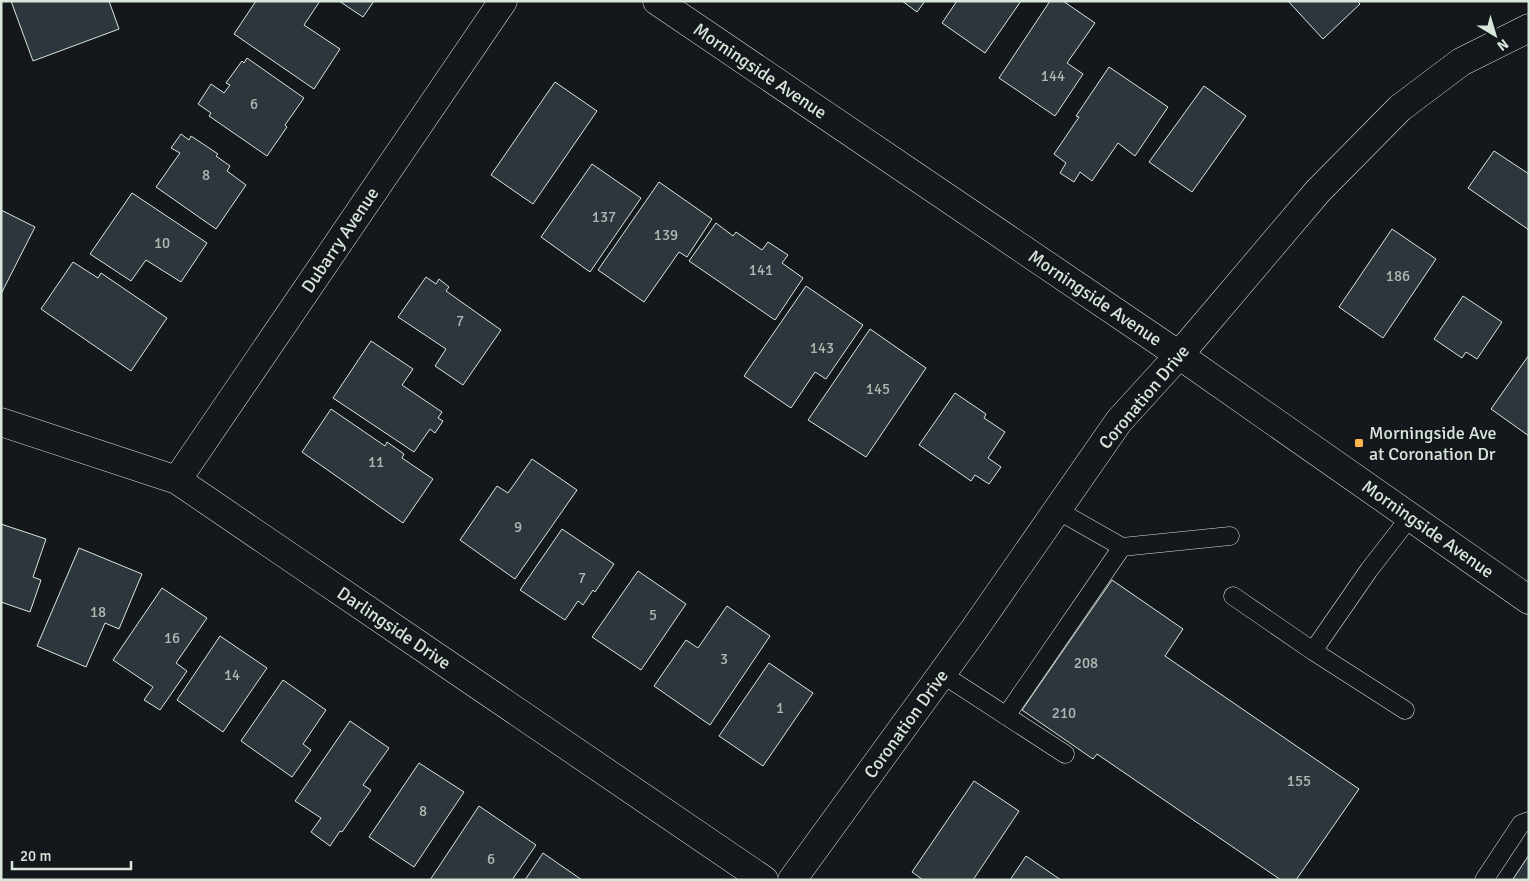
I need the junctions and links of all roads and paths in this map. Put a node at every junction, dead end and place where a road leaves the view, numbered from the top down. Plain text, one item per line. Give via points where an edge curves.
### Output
1 (504, 1) edge
2 (657, 1) edge
3 (1529, 28) edge
4 (1179, 355) junction
5 (1, 422) edge
6 (177, 480) junction
7 (1057, 510) junction
8 (1410, 516) junction
9 (1230, 536) dead end
10 (1122, 547) junction
11 (1233, 596) dead end
12 (1529, 600) edge
13 (1313, 651) junction
14 (942, 674) junction
15 (1405, 710) dead end
16 (1006, 716) junction
17 (1065, 754) dead end
18 (1529, 821) edge
19 (764, 880) edge
20 (792, 880) edge
21 (1484, 880) edge

1 - 6 street, Dubarry Avenue
2 - 4 street, Morningside Avenue
3 - 4 street, Coronation Drive via 1461,62 1400,108 1318,191
4 - 7 street, Coronation Drive via 1119,422
4 - 8 street, Morningside Avenue
5 - 6 street, Darlingside Drive
6 - 19 street, Darlingside Drive
7 - 10 lane
7 - 14 street, Coronation Drive
8 - 12 street, Morningside Avenue
8 - 13 lane
9 - 10 lane
10 - 16 lane
11 - 13 lane
13 - 15 lane
14 - 16 lane
14 - 20 street, Coronation Drive
16 - 17 lane
18 - 21 lane via 1521,824

